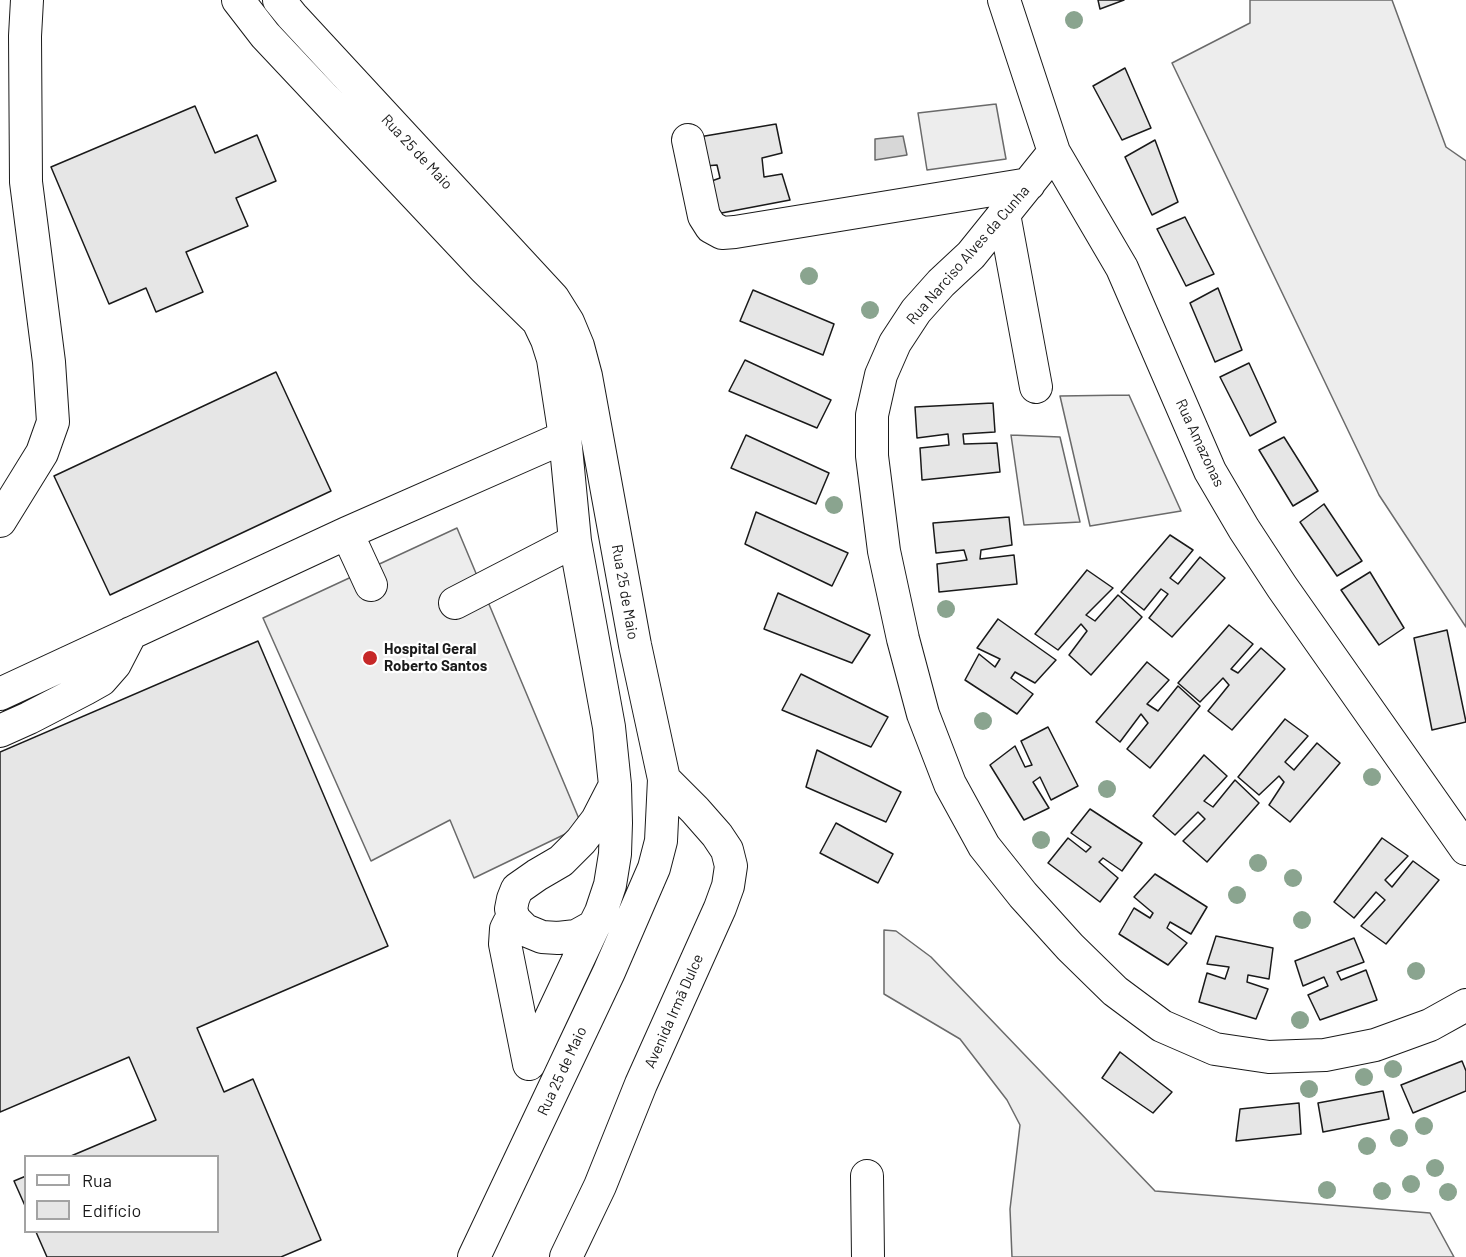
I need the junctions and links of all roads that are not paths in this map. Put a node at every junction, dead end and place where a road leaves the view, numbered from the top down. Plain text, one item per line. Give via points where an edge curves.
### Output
1 (27, 0) edge
2 (238, 0) edge
3 (279, 0) edge
4 (1004, 0) edge
5 (688, 140) dead end
6 (1054, 152) junction
7 (1029, 184) junction
8 (1004, 214) junction
9 (1036, 387) dead end
10 (565, 437) junction
11 (0, 521) edge
12 (347, 533) junction
13 (575, 541) junction
14 (371, 585) dead end
15 (455, 603) dead end
16 (131, 633) junction
17 (0, 694) edge
18 (0, 731) edge
19 (664, 779) junction
20 (615, 784) junction
21 (1466, 849) edge
22 (514, 919) junction
23 (594, 926) junction
24 (1466, 1005) edge
25 (867, 1176) dead end
26 (474, 1257) edge
27 (566, 1257) edge
28 (868, 1257) edge

1 - 11 street via 26,182 49,362 52,422 42,453
2 - 10 street via 273,43 538,321 553,359
3 - 19 street, Rua 25 de Maio via 553,298 568,322 585,376
4 - 6 street, Rua Amazonas
5 - 7 street via 704,216 711,227 722,232
6 - 7 street, Rua Narciso Alves da Cunha
6 - 21 street, Rua Amazonas via 1122,268 1210,471 1233,510 1282,587
7 - 8 street, Rua Narciso Alves da Cunha
8 - 9 street
8 - 24 street, Rua Narciso Alves da Cunha via 971,255 916,311 881,375 872,415 872,456 884,551 903,639 923,714 950,784 984,846 1023,895 1115,991 1162,1026 1215,1049 1269,1057 1325,1055 1375,1045 1430,1025
10 - 12 street
10 - 13 street
12 - 14 street
12 - 16 street
13 - 15 street
13 - 20 street via 609,727
16 - 17 street
16 - 18 street via 115,663 100,680
19 - 26 street, Rua 25 de Maio via 661,841 654,868
19 - 27 street, Avenida Irmã Dulce via 727,850 731,866 728,886
20 - 22 street via 597,820 580,841 561,861 517,889 511,909
20 - 23 street via 610,885
22 - 23 street via 525,930 542,937 576,936
22 - 23 street via 506,928 505,944 530,1064
25 - 28 street

